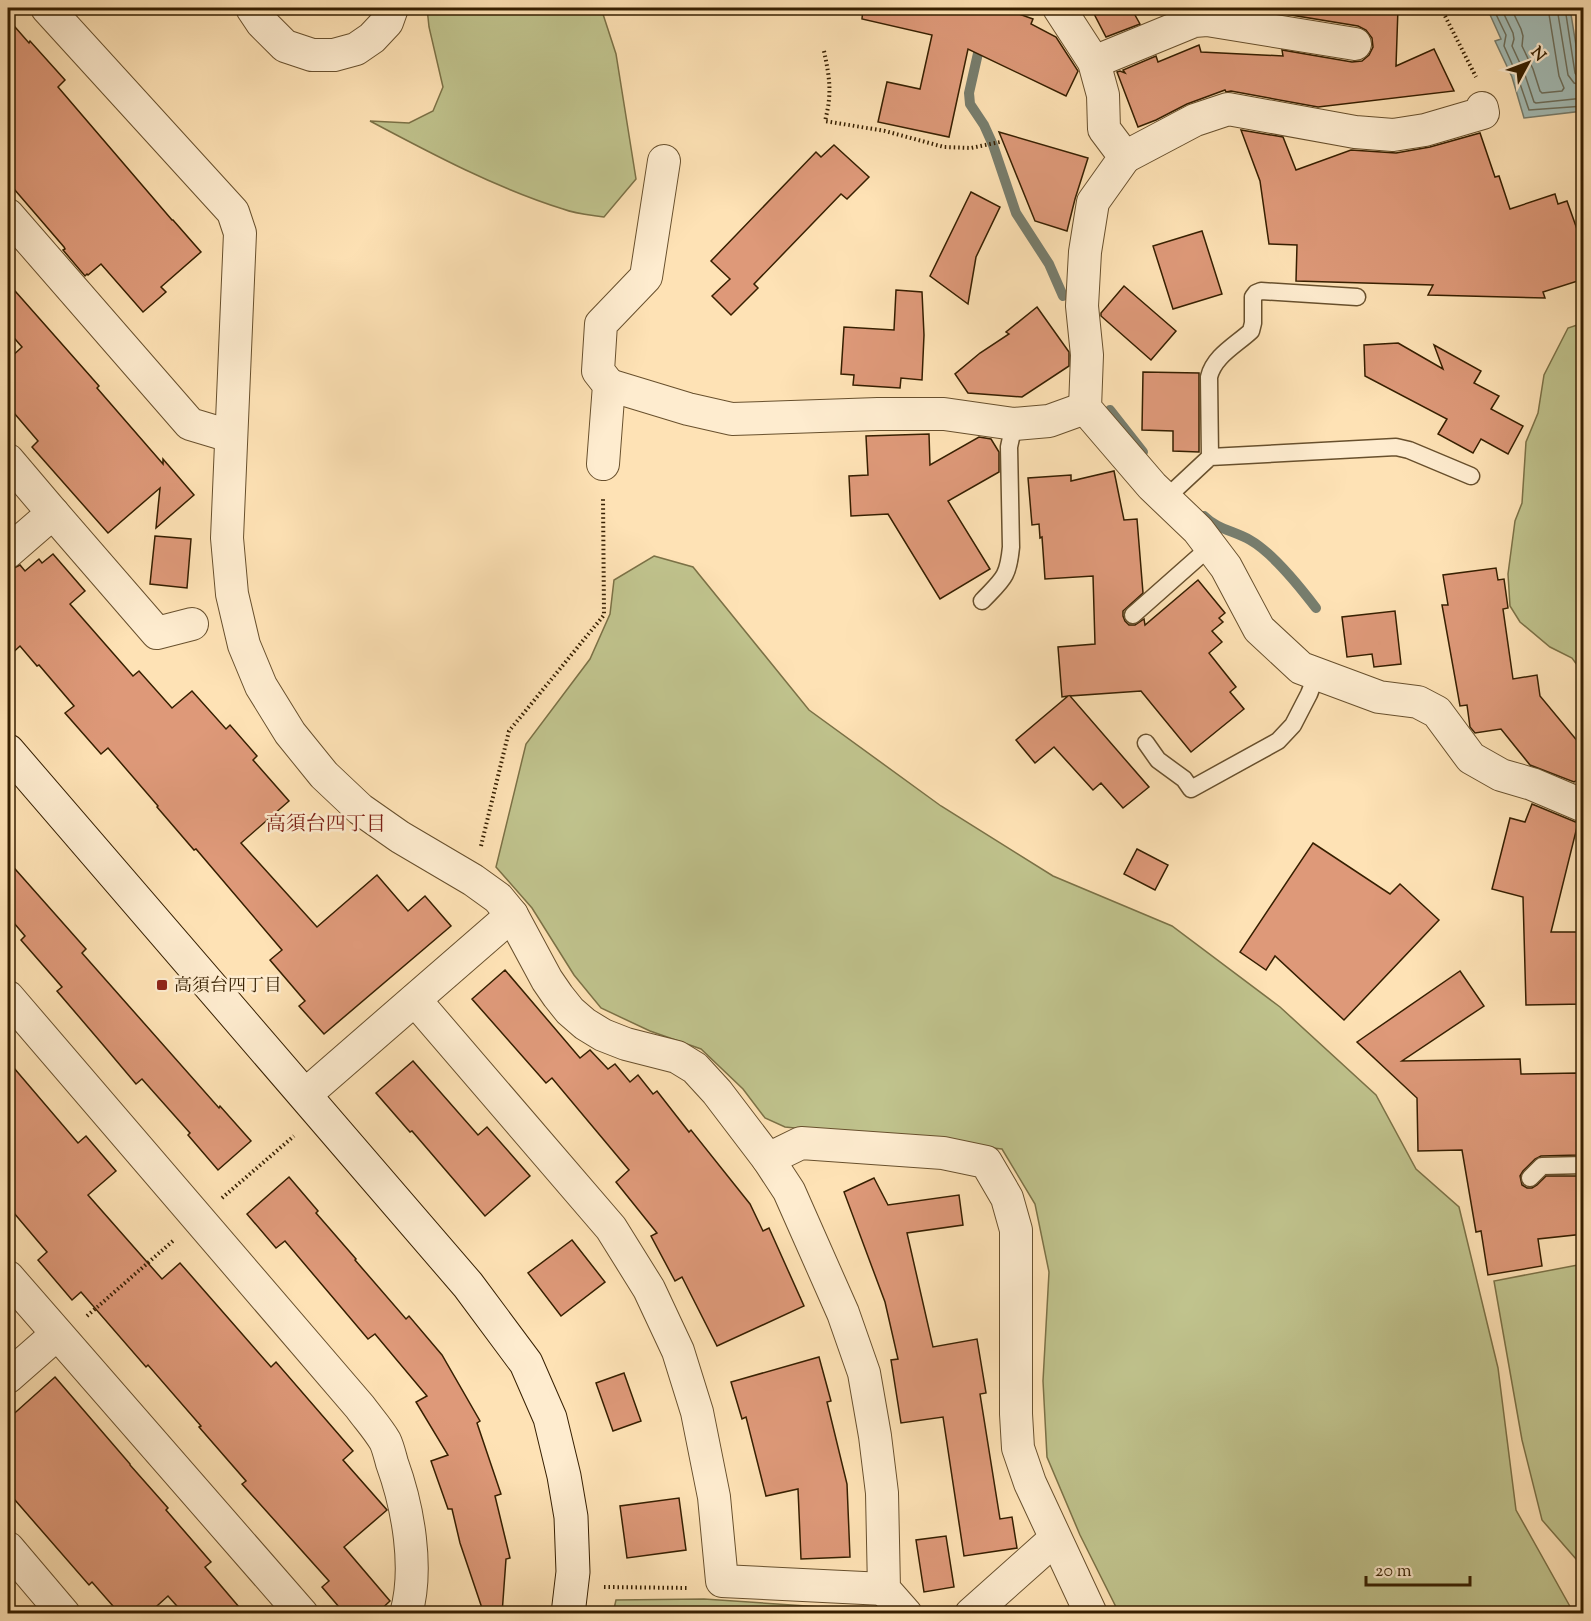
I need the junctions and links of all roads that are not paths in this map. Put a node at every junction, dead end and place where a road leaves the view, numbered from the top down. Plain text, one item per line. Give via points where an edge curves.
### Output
1 (47, 8) edge
2 (252, 8) edge
3 (392, 8) edge
4 (1059, 8) edge
5 (1231, 15) edge
6 (1355, 44) dead end
7 (1094, 62) junction
8 (1480, 95) road end
9 (1125, 157) junction
10 (663, 161) dead end
11 (8, 215) edge
12 (1357, 297) dead end
13 (609, 385) junction
14 (1085, 408) junction
15 (1014, 424) junction
16 (230, 436) junction
17 (1210, 457) junction
18 (8, 460) edge
19 (603, 464) road end
20 (1471, 476) dead end
21 (1172, 492) junction
22 (53, 513) junction
23 (1210, 546) junction
24 (8, 552) edge
25 (982, 601) dead end
26 (1133, 615) dead end
27 (192, 624) dead end
28 (1317, 673) junction
29 (1146, 743) dead end
30 (8, 751) edge
31 (1584, 806) edge
32 (512, 915) junction
33 (8, 997) edge
34 (415, 1000) junction
35 (305, 1095) junction
36 (768, 1159) junction
37 (1584, 1165) edge
38 (1530, 1178) dead end
39 (8, 1277) edge
40 (57, 1334) junction
41 (8, 1377) edge
42 (1055, 1539) junction
43 (8, 1548) edge
44 (884, 1589) junction
45 (64, 1614) edge
46 (302, 1614) edge
47 (406, 1614) edge
48 (568, 1614) edge
49 (906, 1614) edge
50 (970, 1614) edge
51 (1091, 1614) edge

1 - 16 street via 233,212 240,233
2 - 3 street via 261,23 285,46 312,55 334,55 356,49 372,38 387,22
4 - 7 street
5 - 6 street
5 - 7 street via 1194,21
7 - 9 street via 1103,95 1104,129
8 - 9 street via 1483,113 1393,135 1228,109 1195,120
9 - 14 street via 1093,202 1082,306 1087,355
10 - 13 street via 646,277 601,324 598,371
11 - 16 street via 190,424
12 - 17 lane via 1256,293 1251,331 1211,369
13 - 15 street via 732,419 944,414
13 - 19 street
14 - 15 street via 1049,421
14 - 21 street via 1152,486
15 - 25 lane via 1009,447 1010,564 1007,575
16 - 32 street via 227,538 232,594 244,645 261,686 290,733 324,775 360,809 473,880 498,898
17 - 20 lane via 1396,447
17 - 21 lane
18 - 22 street
21 - 23 street
22 - 24 street
22 - 27 street via 157,633
23 - 26 lane
23 - 28 street via 1226,567 1259,629 1301,668
28 - 29 lane via 1293,725 1278,741 1191,789 1158,760
28 - 31 street via 1379,697 1418,702 1437,712 1471,758 1501,775
30 - 35 street
32 - 34 street
32 - 36 street via 547,980 570,1011 603,1035 677,1056 695,1068
33 - 47 street via 353,1398 385,1441 408,1522 411,1561
34 - 35 street
34 - 44 street via 611,1228 648,1289 678,1351 698,1412 714,1497 722,1581
35 - 48 street via 468,1285 526,1363 550,1418 566,1486 573,1572
36 - 42 street via 801,1143 943,1153 987,1162 1007,1198 1016,1230 1018,1448
36 - 44 street via 789,1191 843,1313 864,1373 882,1493
37 - 38 lane via 1542,1166
39 - 40 street
40 - 41 street
40 - 46 street
42 - 50 street
42 - 51 street
43 - 45 street
44 - 49 street

